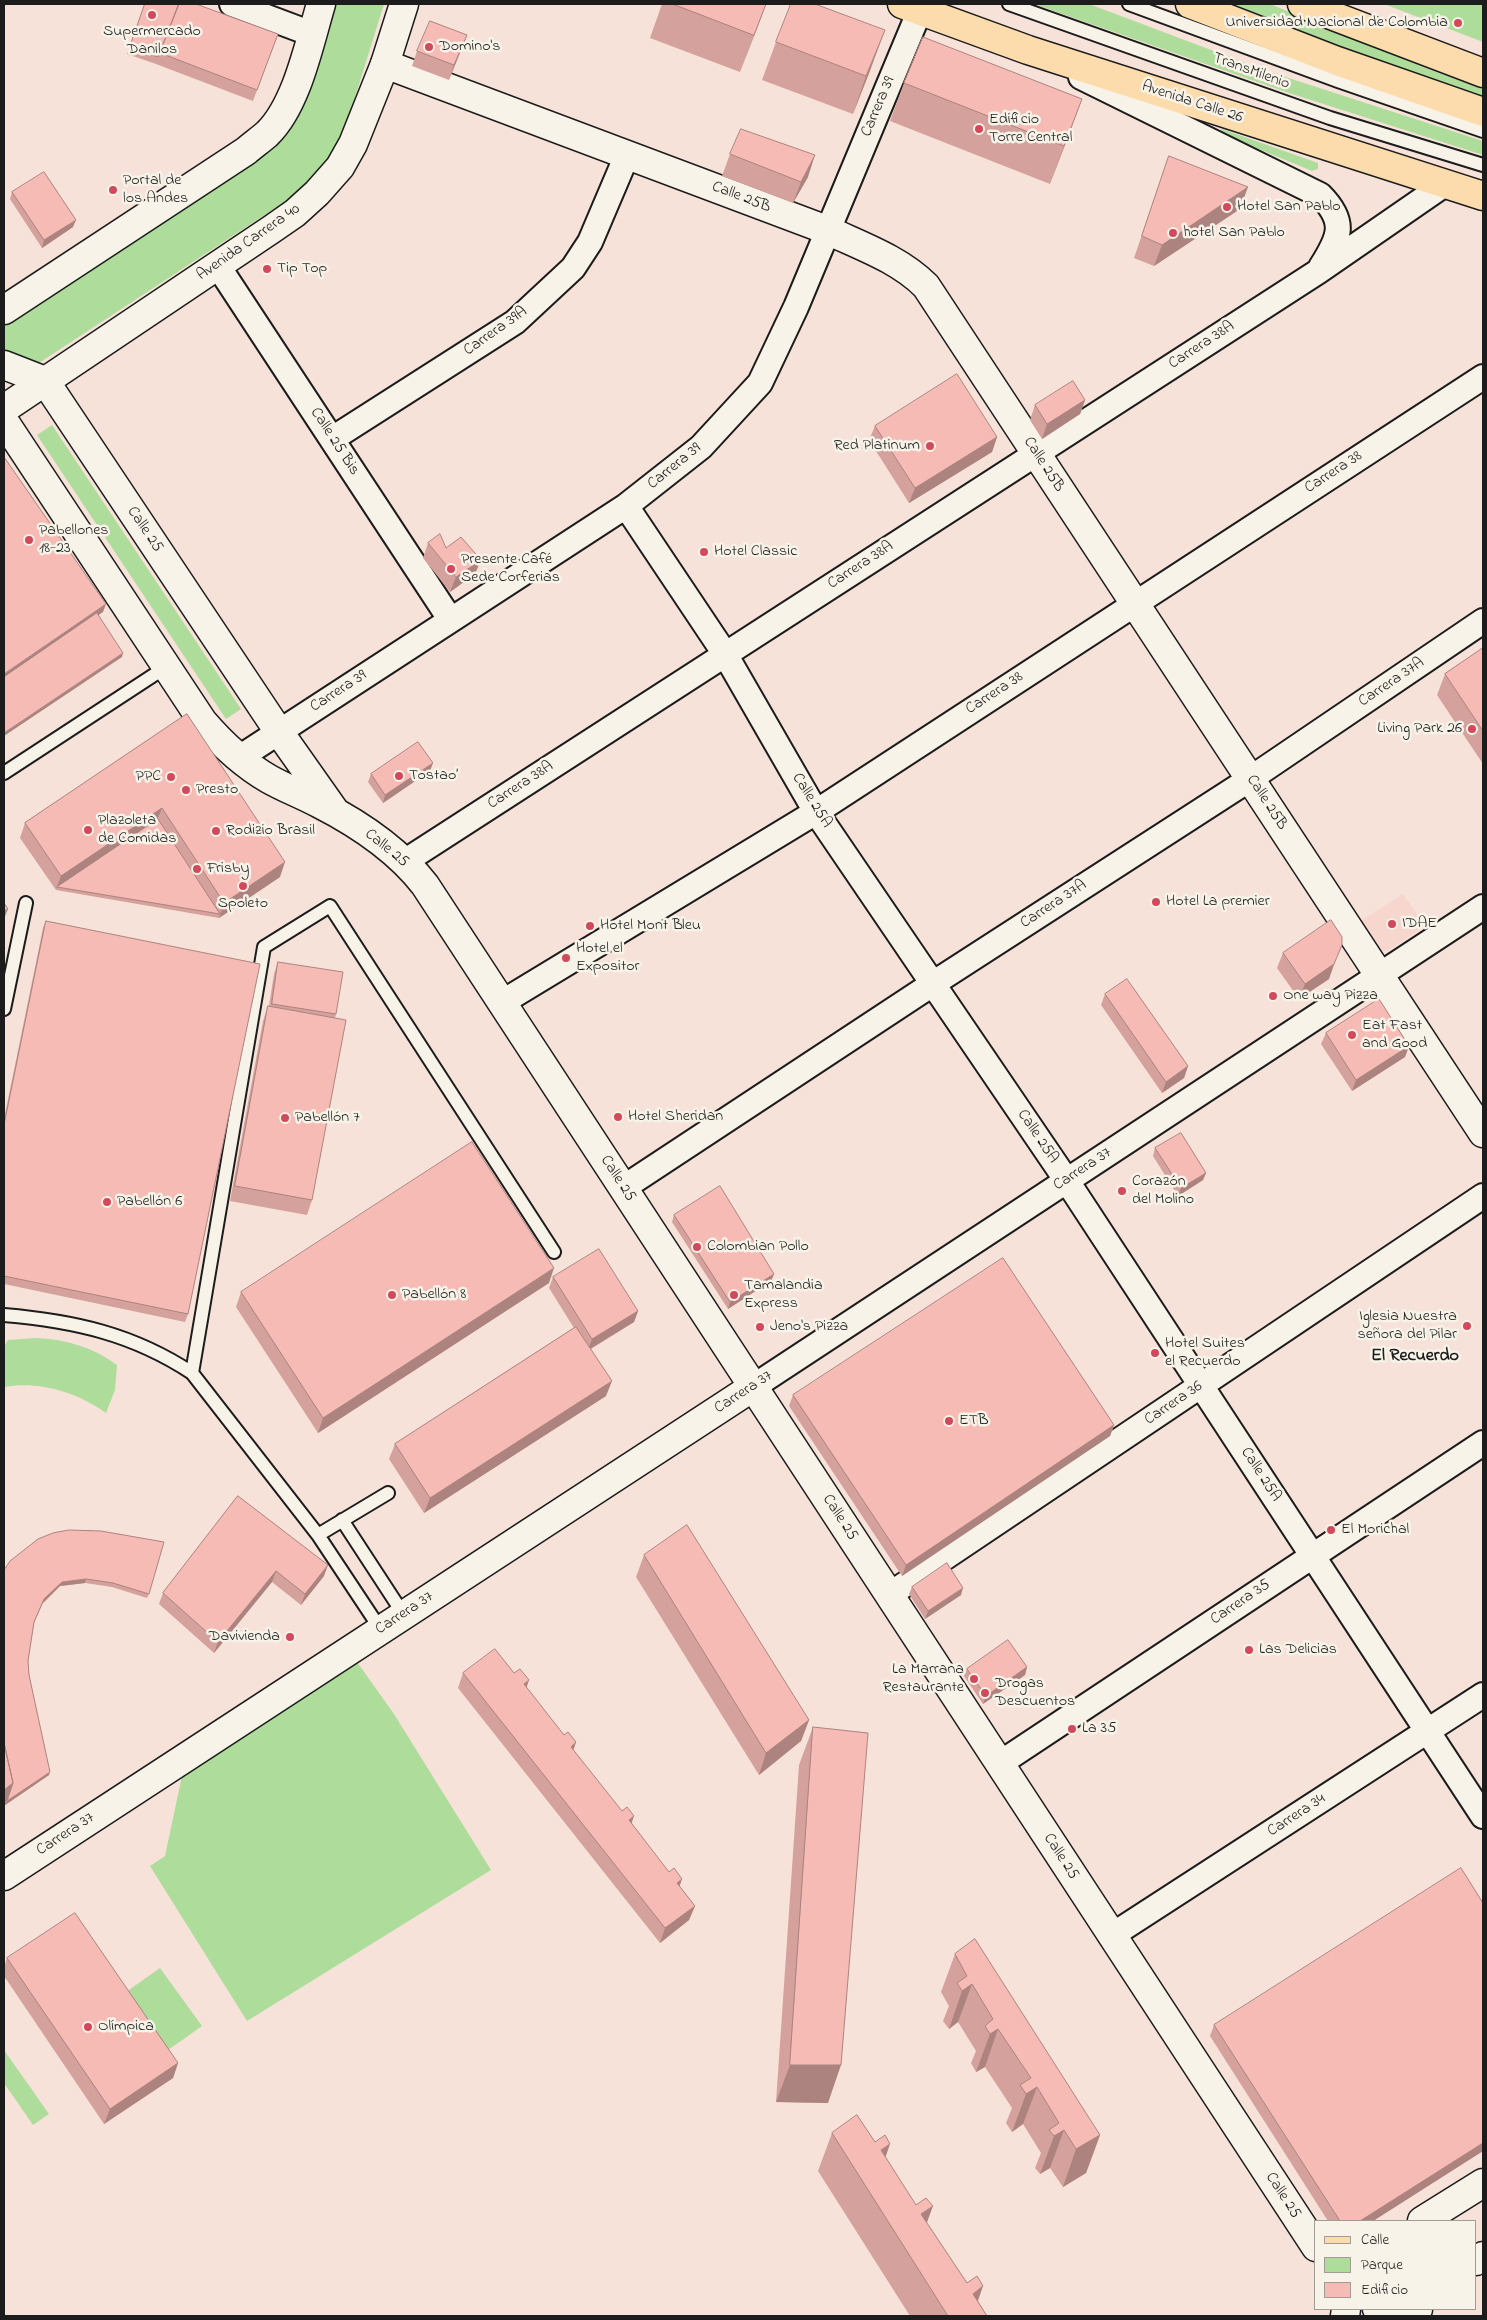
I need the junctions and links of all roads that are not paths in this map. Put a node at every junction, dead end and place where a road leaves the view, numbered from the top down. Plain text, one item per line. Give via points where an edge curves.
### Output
1 (232, 4) edge
2 (321, 4) edge
3 (404, 4) edge
4 (1009, 4) edge
5 (1129, 4) edge
6 (1190, 4) edge
7 (1302, 4) edge
8 (911, 7) edge
9 (312, 34) junction
10 (1028, 50) junction
11 (385, 64) junction
12 (1483, 74) edge
13 (1483, 112) edge
14 (1483, 131) edge
15 (627, 155) junction
16 (1483, 165) edge
17 (1445, 184) junction
18 (1483, 196) edge
19 (827, 230) junction
20 (218, 266) junction
21 (1319, 271) junction
22 (4, 310) edge
23 (4, 365) edge
24 (1483, 376) edge
25 (44, 381) junction
26 (4, 409) edge
27 (4, 421) edge
28 (332, 439) junction
29 (1036, 454) junction
30 (626, 506) junction
31 (1134, 604) junction
32 (450, 619) junction
33 (1483, 621) edge
34 (724, 654) junction
35 (166, 667) junction
36 (279, 732) junction
37 (239, 758) junction
38 (4, 774) edge
39 (1250, 778) junction
40 (816, 812) junction
41 (337, 813) junction
42 (404, 862) junction
43 (26, 904) dead end
44 (1483, 907) edge
45 (1379, 975) junction
46 (934, 983) junction
47 (501, 1003) junction
48 (4, 1009) edge
49 (1483, 1133) edge
50 (1067, 1181) junction
51 (623, 1188) junction
52 (1483, 1196) edge
53 (554, 1252) dead end
54 (4, 1315) edge
55 (192, 1373) junction
56 (1201, 1386) junction
57 (753, 1387) junction
58 (1483, 1443) edge
59 (388, 1493) dead end
60 (342, 1520) junction
61 (318, 1535) junction
62 (1313, 1556) junction
63 (889, 1595) junction
64 (404, 1615) junction
65 (381, 1630) junction
66 (1483, 1695) edge
67 (1428, 1731) junction
68 (999, 1764) junction
69 (1483, 1816) edge
70 (4, 1876) edge
71 (1111, 1936) junction
72 (1483, 2183) edge
73 (1424, 2220) edge
74 (1314, 2244) edge
75 (1379, 2310) edge
76 (1390, 2316) edge

1 - 9 street
2 - 9 street
3 - 11 street, Avenida Carrera 40
4 - 16 lane, TransMilenio via 1330,118
5 - 14 lane, TransMilenio
6 - 13 main road via 1336,61
7 - 12 main road
8 - 10 main road, Avenida Calle 26
8 - 19 street, Carrera 39
9 - 22 street via 292,95 268,134
10 - 17 main road, Avenida Calle 26
10 - 21 street, Carrera 38A via 1320,195 1339,223 1333,247
11 - 15 street, Calle 25B
11 - 20 street, Avenida Carrera 40 via 353,144 331,180 295,213
15 - 19 street, Calle 25B
15 - 28 street, Carrera 39A via 590,242 573,268 515,322
17 - 18 main road, Avenida Calle 26
17 - 21 street, Carrera 38A
19 - 29 street, Calle 25B via 898,264 926,286
19 - 30 street, Carrera 39 via 760,383 701,447
20 - 25 street, Avenida Carrera 40
20 - 28 street, Calle 25 Bis
21 - 29 street, Carrera 38A
23 - 25 street
24 - 31 street, Carrera 38
25 - 26 street, Avenida Carrera 40
25 - 36 street, Calle 25
27 - 35 street, Calle 25
28 - 32 street, Calle 25 Bis
29 - 31 street, Calle 25B
29 - 34 street, Carrera 38A
30 - 32 street, Carrera 39
30 - 34 street, Calle 25A
31 - 39 street, Calle 25B
31 - 40 street, Carrera 38
32 - 36 street, Carrera 39
33 - 39 street, Carrera 37A
34 - 40 street, Calle 25A
34 - 42 street, Carrera 38A
35 - 37 street, Calle 25 via 203,722
35 - 38 lane
36 - 37 street, Carrera 39
36 - 41 street, Calle 25
37 - 41 street, Calle 25 via 268,778
39 - 45 street, Calle 25B
39 - 46 street, Carrera 37A
40 - 46 street, Calle 25A
40 - 47 street, Carrera 38
41 - 42 street, Calle 25 via 375,837
42 - 47 street, Calle 25 via 425,885
43 - 48 lane
44 - 45 street, Carrera 37
45 - 49 street, Calle 25B
45 - 50 street, Carrera 37
46 - 50 street, Calle 25A
46 - 51 street, Carrera 37A
47 - 51 street, Calle 25
50 - 56 street, Calle 25A
50 - 57 street, Carrera 37
51 - 57 street, Calle 25
52 - 56 street, Carrera 36
53 - 55 lane via 330,906 264,947
54 - 55 lane via 66,1323 134,1340
55 - 61 lane
56 - 62 street, Calle 25A
56 - 63 street, Carrera 36 via 1025,1494
57 - 63 street, Calle 25
57 - 64 street, Carrera 37
58 - 62 street, Carrera 35
59 - 60 lane
60 - 61 lane
60 - 64 lane
61 - 65 lane
62 - 67 street, Calle 25A
62 - 68 street, Carrera 35
63 - 68 street, Calle 25
64 - 65 street, Carrera 37
65 - 70 street, Carrera 37
66 - 67 street, Carrera 34
67 - 69 street, Calle 25A
67 - 71 street, Carrera 34
68 - 71 street, Calle 25
71 - 74 street, Calle 25
72 - 73 street
75 - 76 street

